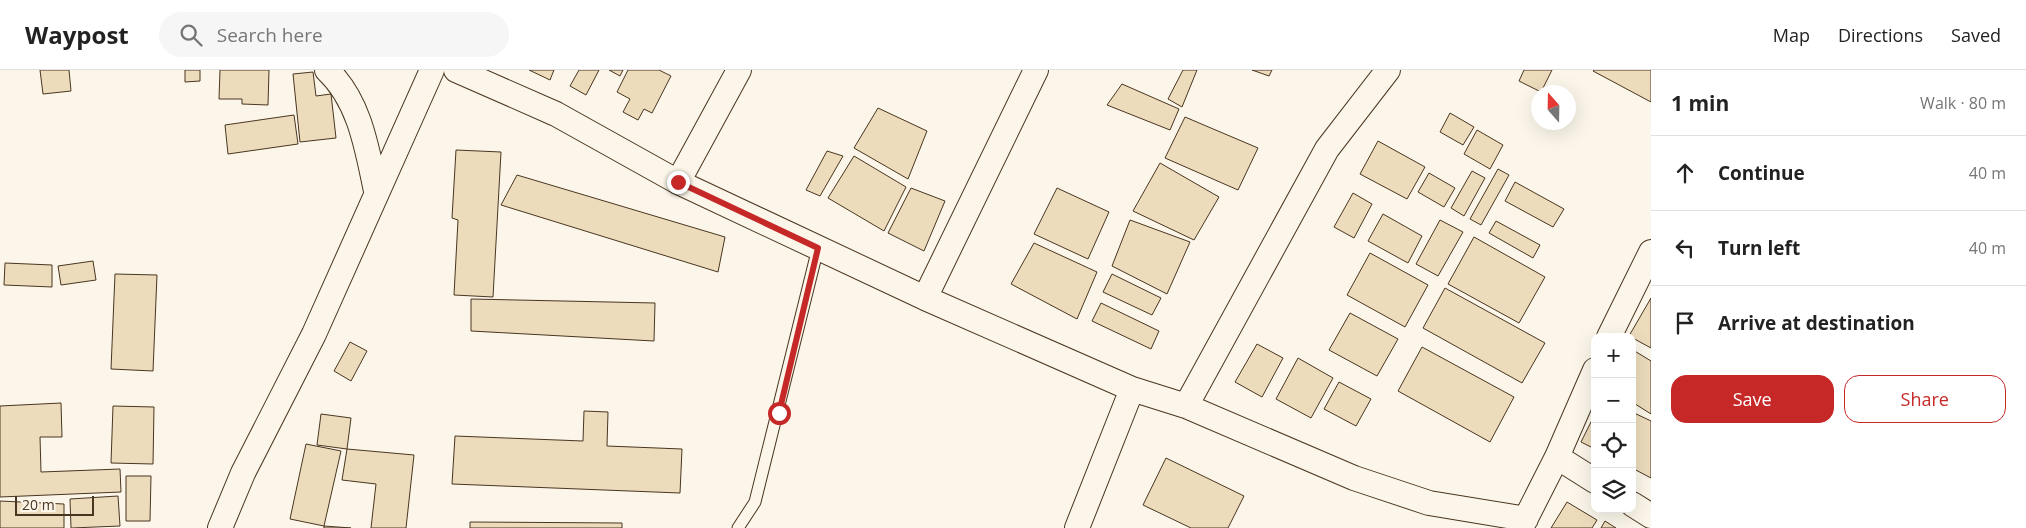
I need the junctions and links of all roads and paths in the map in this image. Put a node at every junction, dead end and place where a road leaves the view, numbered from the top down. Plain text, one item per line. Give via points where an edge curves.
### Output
1 (327, 70) edge
2 (432, 70) edge
3 (456, 70) edge
4 (739, 70) edge
5 (1036, 70) edge
6 (1388, 70) edge
7 (678, 182) junction
8 (376, 191) junction
9 (818, 248) junction
10 (1651, 252) edge
11 (925, 298) junction
12 (1611, 333) edge
13 (1591, 378) edge
14 (1132, 389) junction
15 (1186, 406) junction
16 (1556, 457) junction
17 (1591, 479) edge
18 (1636, 507) edge
19 (1651, 516) edge
20 (1524, 523) edge
21 (220, 528) edge
22 (738, 528) edge
23 (1077, 528) edge

1 - 8 street via 340,82 352,104 365,140
2 - 8 street
3 - 7 street via 556,114
4 - 7 street
5 - 11 street
6 - 15 street via 1327,150
7 - 9 street
8 - 21 street via 314,334 243,473
9 - 11 street
9 - 22 lane via 755,502
10 - 12 street
11 - 14 street
13 - 16 street
14 - 15 street
14 - 23 street
15 - 20 street via 1354,478 1429,504
16 - 17 street
16 - 20 street
18 - 19 street

